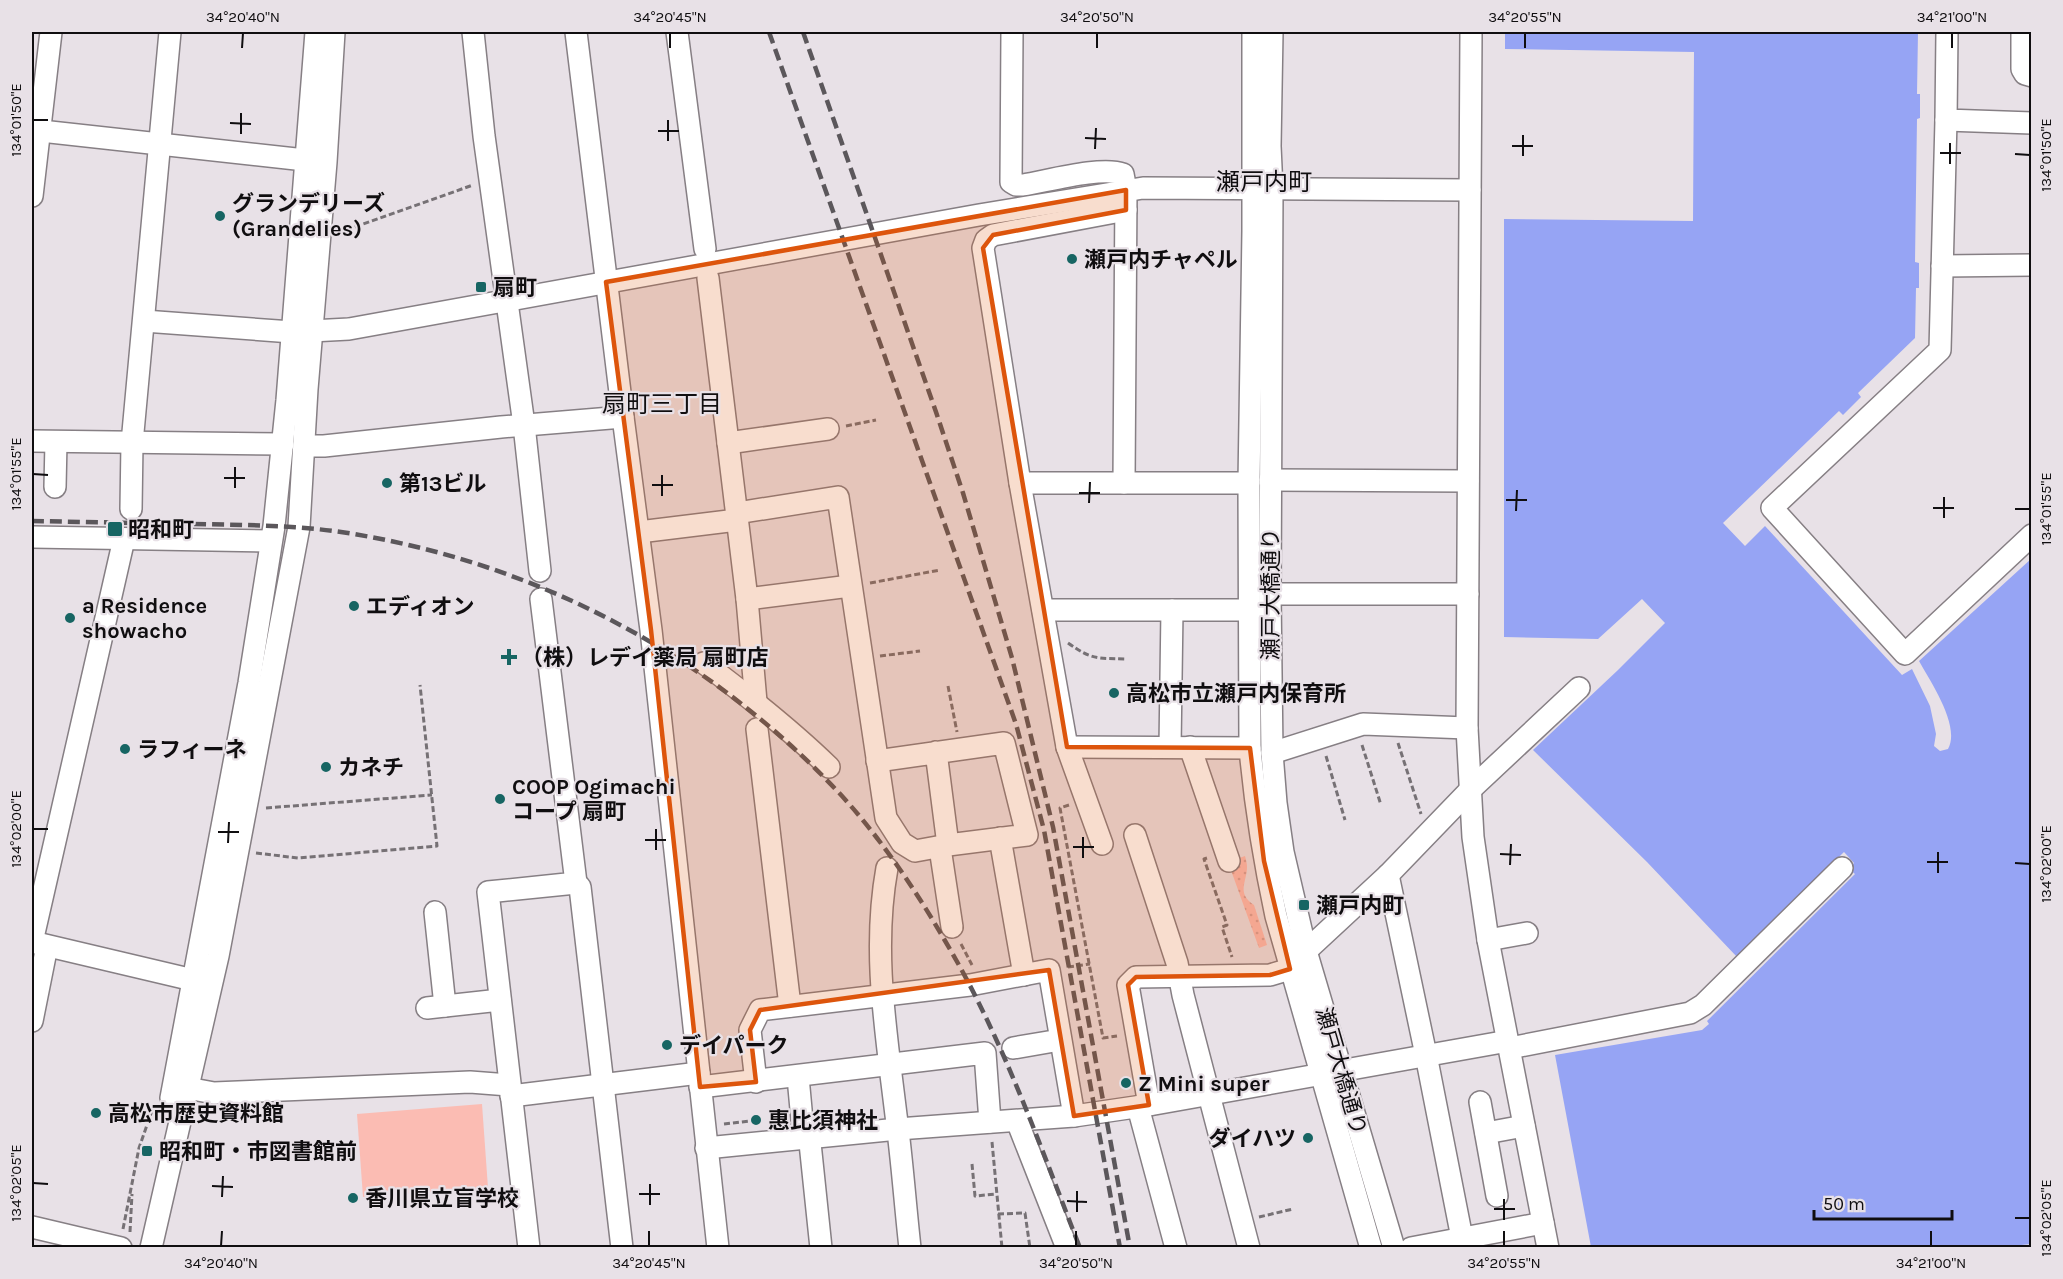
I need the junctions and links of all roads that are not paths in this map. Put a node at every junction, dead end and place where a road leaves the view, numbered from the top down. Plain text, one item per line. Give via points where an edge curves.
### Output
1 (51, 32) edge
2 (170, 32) edge
3 (316, 32) edge
4 (334, 32) edge
5 (473, 32) edge
6 (576, 32) edge
7 (677, 32) edge
8 (1012, 32) edge
9 (1253, 32) edge
10 (1272, 32) edge
11 (1471, 32) edge
12 (1947, 32) edge
13 (2022, 32) edge
14 (2031, 76) edge
15 (1946, 120) junction
16 (2031, 123) edge
17 (35, 131) edge
18 (160, 144) junction
19 (305, 160) junction
20 (1263, 189) junction
21 (1470, 190) junction
22 (32, 196) edge
23 (1126, 200) junction
24 (705, 249) dead end
25 (2031, 265) edge
26 (1942, 266) junction
27 (708, 279) dead end
28 (606, 282) junction
29 (508, 301) junction
30 (144, 321) junction
31 (302, 332) junction
32 (622, 417) junction
33 (524, 425) junction
34 (828, 429) road end
35 (32, 441) edge
36 (56, 442) junction
37 (132, 443) junction
38 (728, 443) junction
39 (283, 444) junction
40 (304, 446) junction
41 (1270, 480) junction
42 (1468, 481) junction
43 (1020, 483) junction
44 (1124, 483) junction
45 (1249, 483) junction
46 (55, 487) dead end
47 (131, 509) dead end
48 (737, 516) junction
49 (639, 532) junction
50 (2031, 536) edge
51 (32, 537) edge
52 (124, 539) junction
53 (271, 542) junction
54 (540, 571) dead end
55 (850, 586) junction
56 (1270, 594) junction
57 (1468, 594) junction
58 (541, 599) dead end
59 (747, 599) junction
60 (1043, 610) junction
61 (1172, 610) junction
62 (1250, 610) junction
63 (704, 663) dead end
64 (1579, 688) dead end
65 (756, 702) junction
66 (1467, 728) junction
67 (757, 729) dead end
68 (1067, 747) junction
69 (1180, 747) junction
70 (1250, 748) junction
71 (936, 752) junction
72 (1272, 753) junction
73 (877, 761) junction
74 (829, 767) dead end
75 (1470, 790) junction
76 (1135, 835) dead end
77 (1000, 838) junction
78 (1102, 844) dead end
79 (944, 847) junction
80 (1227, 856) road end
81 (887, 868) dead end
82 (1842, 868) dead end
83 (1388, 875) junction
84 (576, 883) junction
85 (435, 912) dead end
86 (952, 927) road end
87 (1527, 933) dead end
88 (1488, 940) junction
89 (37, 943) edge
90 (1306, 951) junction
91 (216, 964) junction
92 (1290, 969) junction
93 (1024, 975) junction
94 (1179, 975) junction
95 (193, 980) junction
96 (881, 995) junction
97 (500, 1000) junction
98 (208, 1002) junction
99 (790, 1006) junction
100 (32, 1021) edge
101 (1060, 1040) junction
102 (1509, 1044) junction
103 (1013, 1048) dead end
104 (1426, 1055) junction
105 (890, 1065) junction
106 (1331, 1072) junction
107 (798, 1077) junction
108 (700, 1080) junction
109 (756, 1082) junction
110 (603, 1085) junction
111 (187, 1088) junction
112 (510, 1090) junction
113 (1210, 1094) junction
114 (1480, 1102) dead end
115 (1144, 1106) junction
116 (1074, 1116) junction
117 (1017, 1121) junction
118 (990, 1122) junction
119 (1524, 1126) junction
120 (898, 1129) junction
121 (1486, 1133) junction
122 (808, 1137) junction
123 (706, 1148) junction
124 (1497, 1196) dead end
125 (1543, 1223) junction
126 (32, 1227) edge
127 (1462, 1238) junction
128 (126, 1245) edge
129 (151, 1248) edge
130 (529, 1248) edge
131 (622, 1248) edge
132 (718, 1248) edge
133 (821, 1248) edge
134 (910, 1248) edge
135 (1067, 1248) edge
136 (1176, 1248) edge
137 (1249, 1248) edge
138 (1371, 1248) edge
139 (1394, 1248) edge
140 (1411, 1248) edge
141 (1548, 1248) edge

1 - 17 street
2 - 18 street
3 - 19 street
4 - 31 street via 326,162
5 - 29 street
6 - 28 street
7 - 24 street
8 - 23 street via 1011,182 1023,185 1116,172 1123,174
9 - 20 street, 瀬戸大橋通り
10 - 20 street, 瀬戸大橋通り via 1270,146
11 - 21 street
12 - 15 street
13 - 14 street via 2022,69
15 - 16 street
15 - 26 street
17 - 18 street
17 - 22 street
18 - 19 street
18 - 30 street
19 - 31 street via 294,300
20 - 21 street
20 - 23 street via 1143,188
20 - 41 street, 瀬戸大橋通り
20 - 45 street, 瀬戸大橋通り
21 - 42 street
23 - 28 street
23 - 43 street via 993,236 983,248
23 - 44 street
25 - 26 street
26 - 50 street via 1940,350 1772,508 1905,654
27 - 38 street
28 - 29 street
28 - 32 street
29 - 31 street via 349,329
29 - 33 street
30 - 31 street
30 - 37 street
31 - 39 street via 303,344 288,379
31 - 40 street
32 - 33 street
32 - 49 street
33 - 40 street
33 - 54 street
34 - 38 street
35 - 36 street
36 - 37 street
36 - 46 street
37 - 39 street
37 - 47 street
38 - 48 street
39 - 53 street
40 - 91 street via 295,553
41 - 42 street
41 - 56 street, 瀬戸大橋通り
42 - 57 street
43 - 44 street
43 - 60 street
44 - 45 street
45 - 62 street, 瀬戸大橋通り
48 - 49 street
48 - 55 street via 837,497
48 - 59 street
49 - 108 street
51 - 52 street
52 - 53 street
52 - 89 street
53 - 95 street via 249,683
55 - 59 street
55 - 73 street
56 - 57 street
56 - 72 street, 瀬戸大橋通り
57 - 66 street
58 - 84 street
59 - 65 street
60 - 61 street
60 - 68 street
61 - 62 street
61 - 69 street
62 - 70 street, 瀬戸大橋通り
63 - 65 street
64 - 75 street
65 - 74 street
66 - 72 street via 1363,724
66 - 75 street
67 - 99 street
68 - 69 street
68 - 78 street
69 - 70 street
69 - 80 street
70 - 92 street, 瀬戸大橋通り via 1264,861
71 - 73 street
71 - 77 street via 1004,743 1027,835
71 - 79 street
72 - 90 street, 瀬戸大橋通り via 1283,852
73 - 79 street via 886,818 902,843 915,851
75 - 83 street
75 - 88 street
76 - 94 street
77 - 79 street
77 - 93 street
79 - 86 street
81 - 96 street via 881,901
82 - 102 street via 1703,1005 1690,1013
83 - 90 street
83 - 104 street
84 - 97 street via 488,892
84 - 110 street via 580,887
85 - 97 street via 436,1007
87 - 88 street
88 - 102 street
89 - 95 street
89 - 100 street
90 - 106 street, 瀬戸大橋通り
91 - 95 street via 209,975
91 - 98 street
92 - 94 street via 1270,975
92 - 106 street, 瀬戸大橋通り
93 - 96 street
93 - 101 street via 1049,970
94 - 113 street
94 - 115 street via 1136,977 1128,986
95 - 98 street
95 - 128 street via 154,1166
96 - 99 street
96 - 105 street
97 - 112 street
98 - 111 street
99 - 109 street via 760,1010 750,1030
101 - 103 street
101 - 116 street
102 - 104 street
102 - 119 street
104 - 106 street
104 - 127 street
105 - 107 street
105 - 118 street via 985,1053
105 - 120 street
106 - 113 street
106 - 138 street, 瀬戸大橋通り
106 - 139 street, 瀬戸大橋通り
107 - 109 street
107 - 122 street via 803,1131
108 - 109 street
108 - 110 street
108 - 123 street
110 - 112 street
110 - 131 street
111 - 112 street via 214,1093 470,1082
111 - 129 street
112 - 130 street
113 - 115 street
113 - 137 street
114 - 121 street
115 - 116 street
115 - 136 street
116 - 117 street
117 - 118 street
117 - 135 street
118 - 120 street
119 - 121 street
119 - 125 street
120 - 122 street
120 - 134 street
121 - 124 street
122 - 123 street
122 - 133 street
123 - 132 street
125 - 127 street
125 - 141 street
126 - 128 street
127 - 140 street

